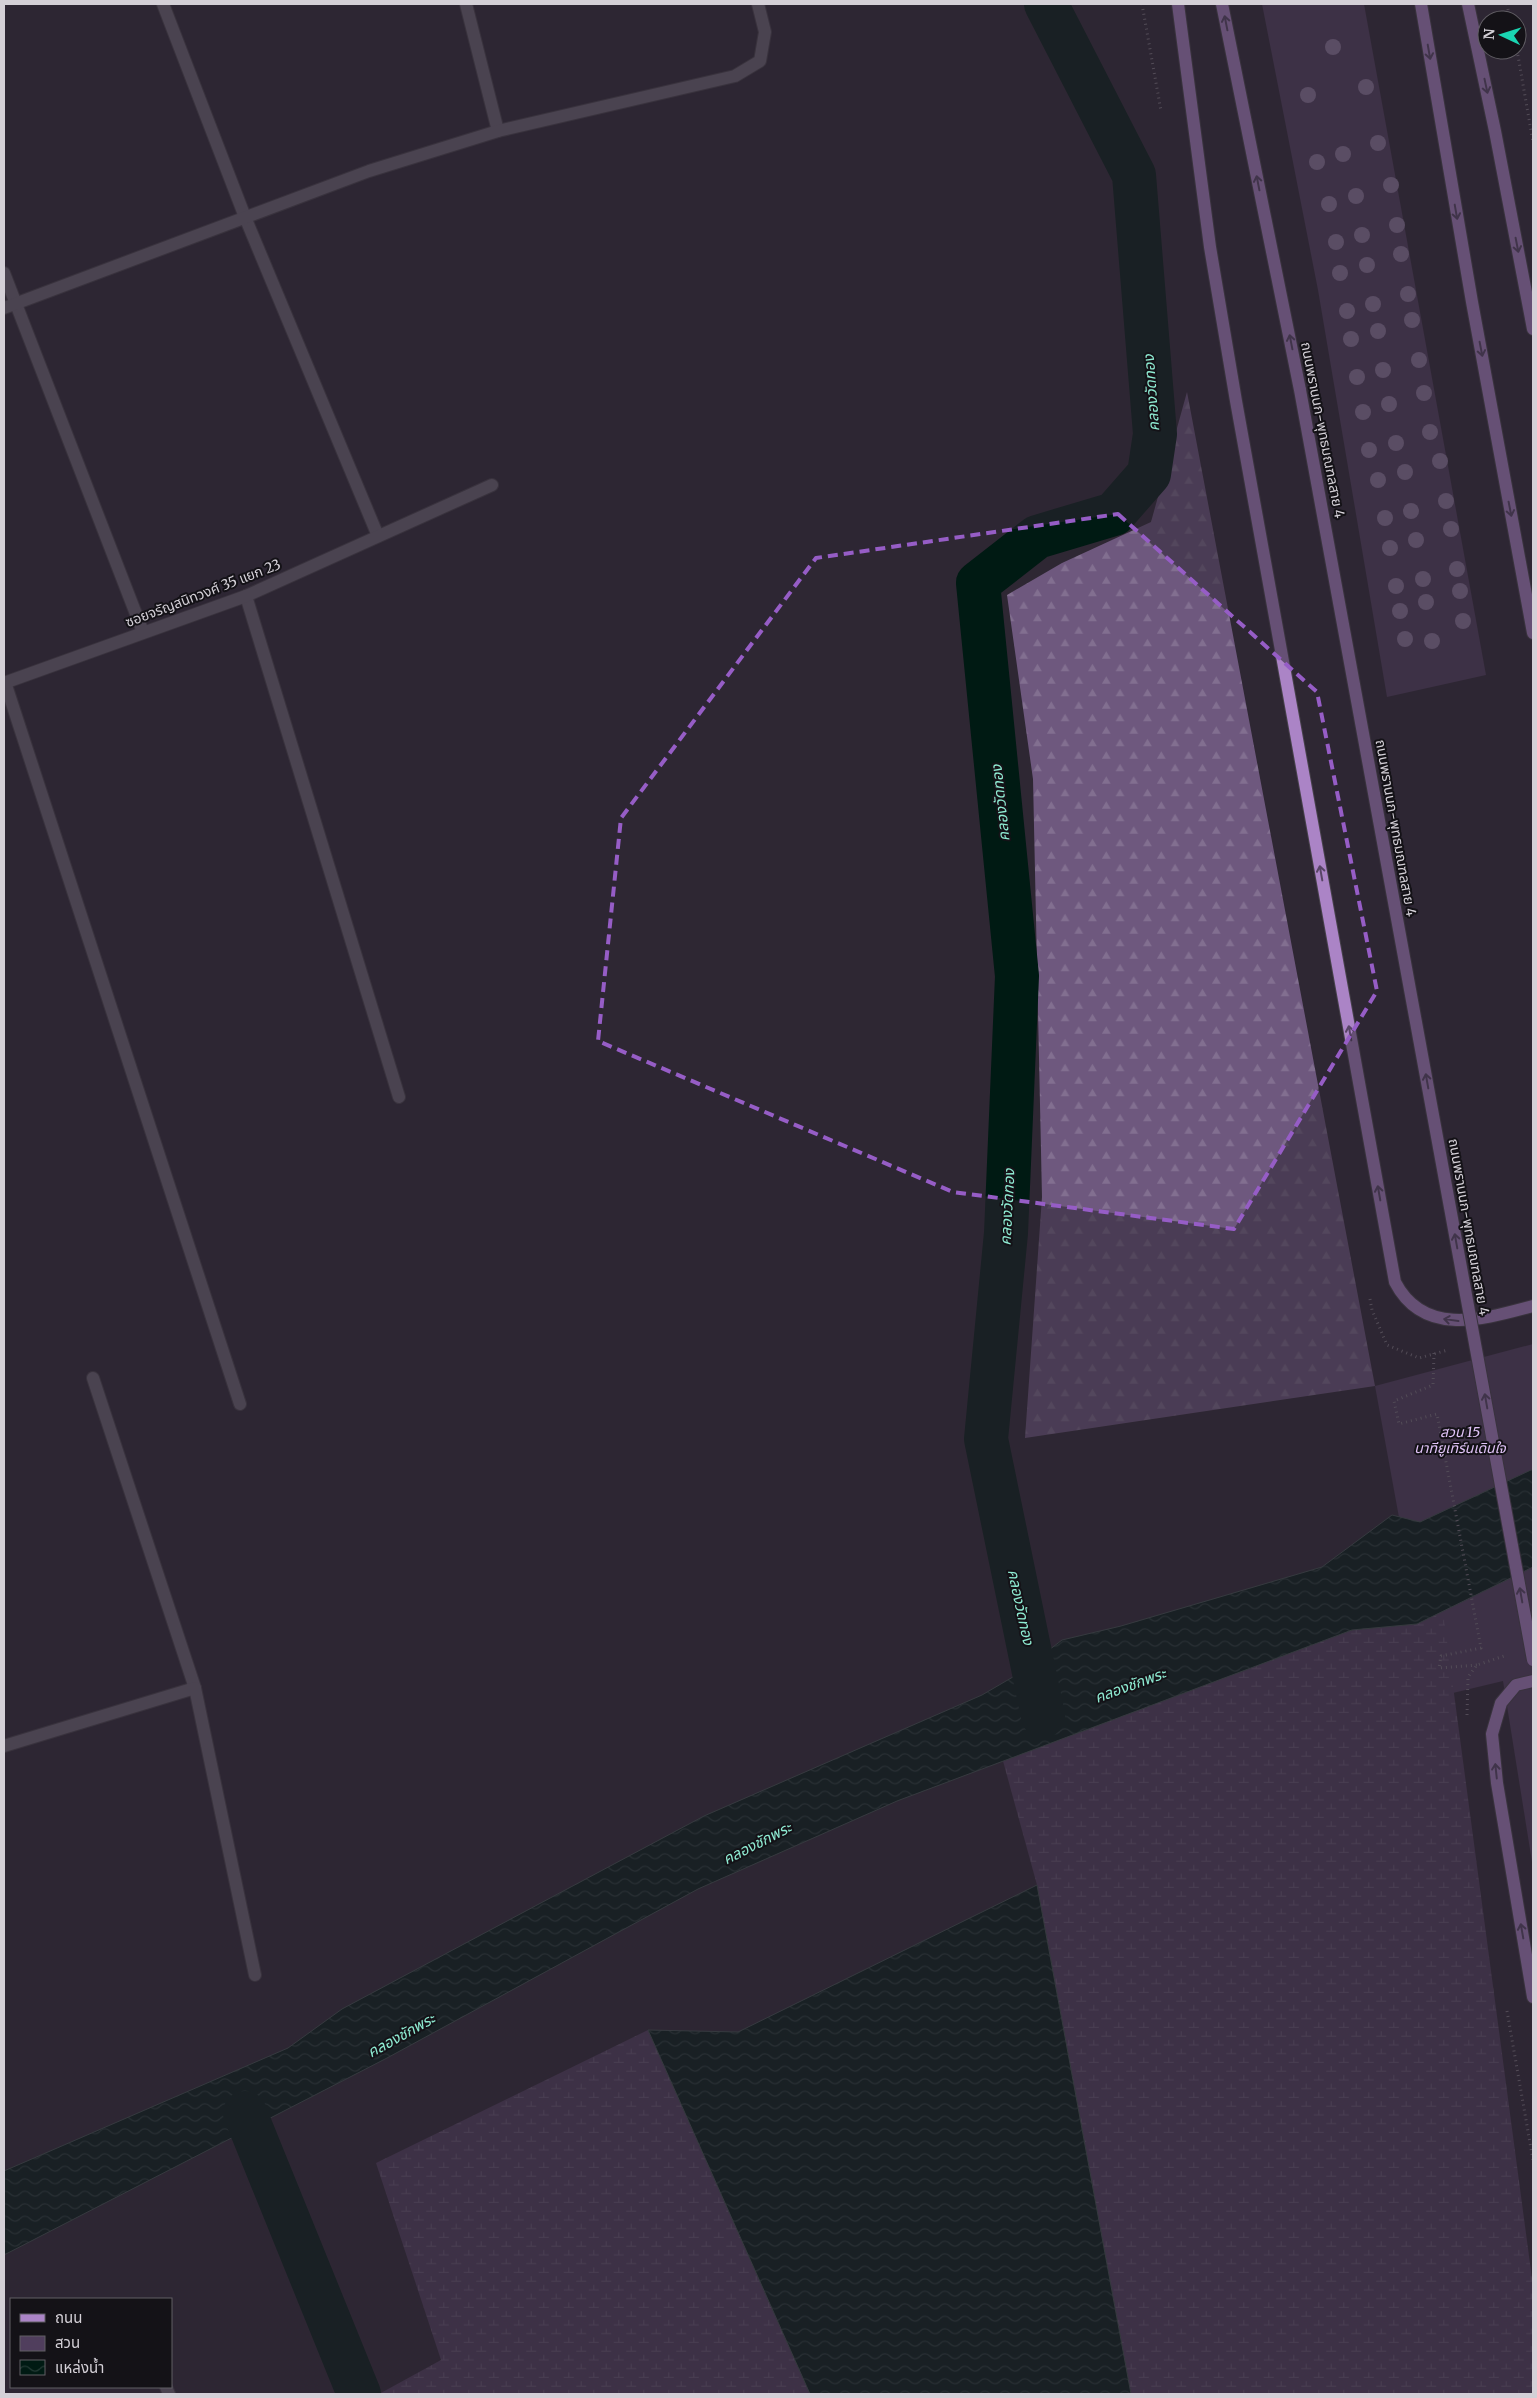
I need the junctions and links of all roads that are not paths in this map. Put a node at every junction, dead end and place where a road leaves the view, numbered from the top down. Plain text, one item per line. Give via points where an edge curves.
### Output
1 (163, 4) edge
2 (466, 4) edge
3 (758, 4) edge
4 (1178, 4) edge
5 (1222, 4) edge
6 (1421, 4) edge
7 (1468, 4) edge
8 (498, 132) junction
9 (245, 217) junction
10 (4, 273) edge
11 (9, 306) edge
12 (1533, 329) edge
13 (492, 485) dead end
14 (378, 536) junction
15 (246, 596) junction
16 (143, 632) junction
17 (1533, 633) edge
18 (4, 682) edge
19 (399, 1097) dead end
20 (1533, 1306) edge
21 (93, 1378) dead end
22 (240, 1404) dead end
23 (1533, 1660) edge
24 (1533, 1681) edge
25 (195, 1688) junction
26 (4, 1746) edge
27 (255, 1975) dead end
28 (1533, 1997) edge

1 - 9 street
2 - 8 street
3 - 8 street via 765,32 760,61 735,76
20 -> 4 main road via 1487,1318 1456,1321 1433,1317 1415,1309 1402,1296 1395,1282 1236,401 1209,238
23 -> 5 main road, ถนนพรานนก-พุทธมณฑลสาย 4, bridge via 1300,390
6 -> 17 main road
7 -> 12 main road via 1496,131
8 - 9 street via 369,171
9 - 11 street
9 - 14 street
10 - 11 street
11 - 16 street
13 - 14 street, ซอยจรัญสนิทวงศ์ 35 แยก 23
14 - 15 street, ซอยจรัญสนิทวงศ์ 35 แยก 23
15 - 16 street, ซอยจรัญสนิทวงศ์ 35 แยก 23
15 - 19 street
16 - 18 street, ซอยจรัญสนิทวงศ์ 35 แยก 23
18 - 22 street
21 - 25 street
28 -> 24 main road via 1497,1783 1492,1734 1501,1702 1516,1685
25 - 26 street
25 - 27 street

